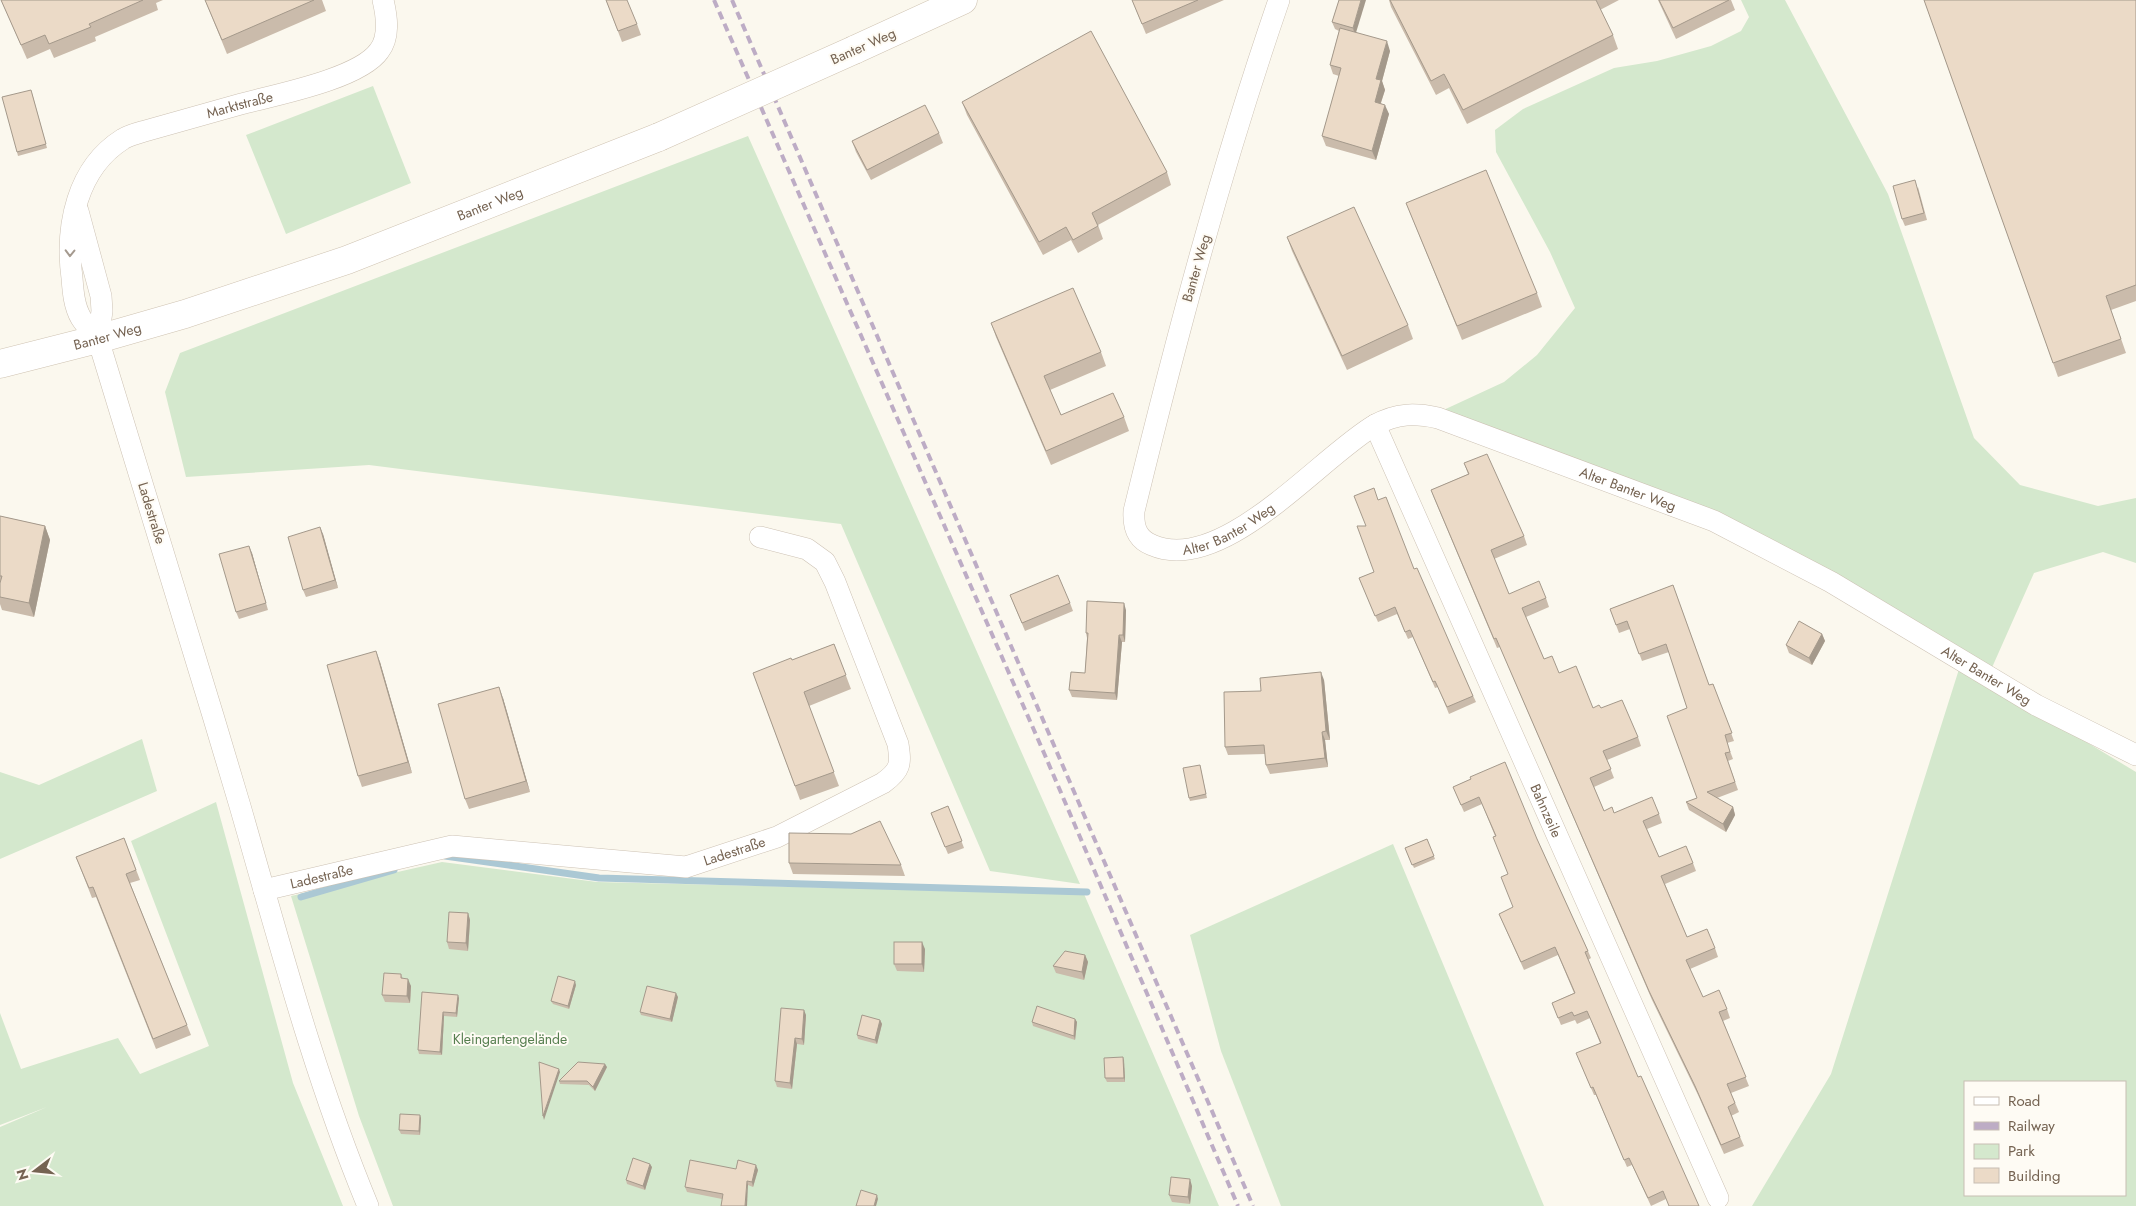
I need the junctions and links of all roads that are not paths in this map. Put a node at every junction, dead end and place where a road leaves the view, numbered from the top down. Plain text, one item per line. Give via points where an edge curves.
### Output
1 (383, 0) edge
2 (963, 0) edge
3 (1278, 0) edge
4 (98, 339) junction
5 (0, 364) edge
6 (1375, 425) junction
7 (1134, 511) joint
8 (760, 537) dead end
9 (2136, 755) edge
10 (264, 890) junction
11 (1718, 1198) dead end
12 (368, 1206) edge

1 - 4 street, Marktstraße via 387,16 386,39 379,52 367,63 333,79 124,138 89,172 76,205 101,296
2 - 4 street, Banter Weg, bridge via 659,137 347,260
3 - 7 street, Banter Weg via 1243,103 1215,201 1169,366
4 - 5 street, Banter Weg
4 - 10 street, Ladestraße
6 - 7 street, Alter Banter Weg via 1274,506 1238,530 1212,542 1177,551 1160,549 1137,533
6 - 9 street, Alter Banter Weg via 1404,414 1438,418 1714,521 1831,582 2036,705
6 - 11 street, Bahnzeile
8 - 10 street, Ladestraße via 807,549 825,562 898,744 900,763 894,776 776,837 686,866 452,846
10 - 12 street, Ladestraße via 317,1071

